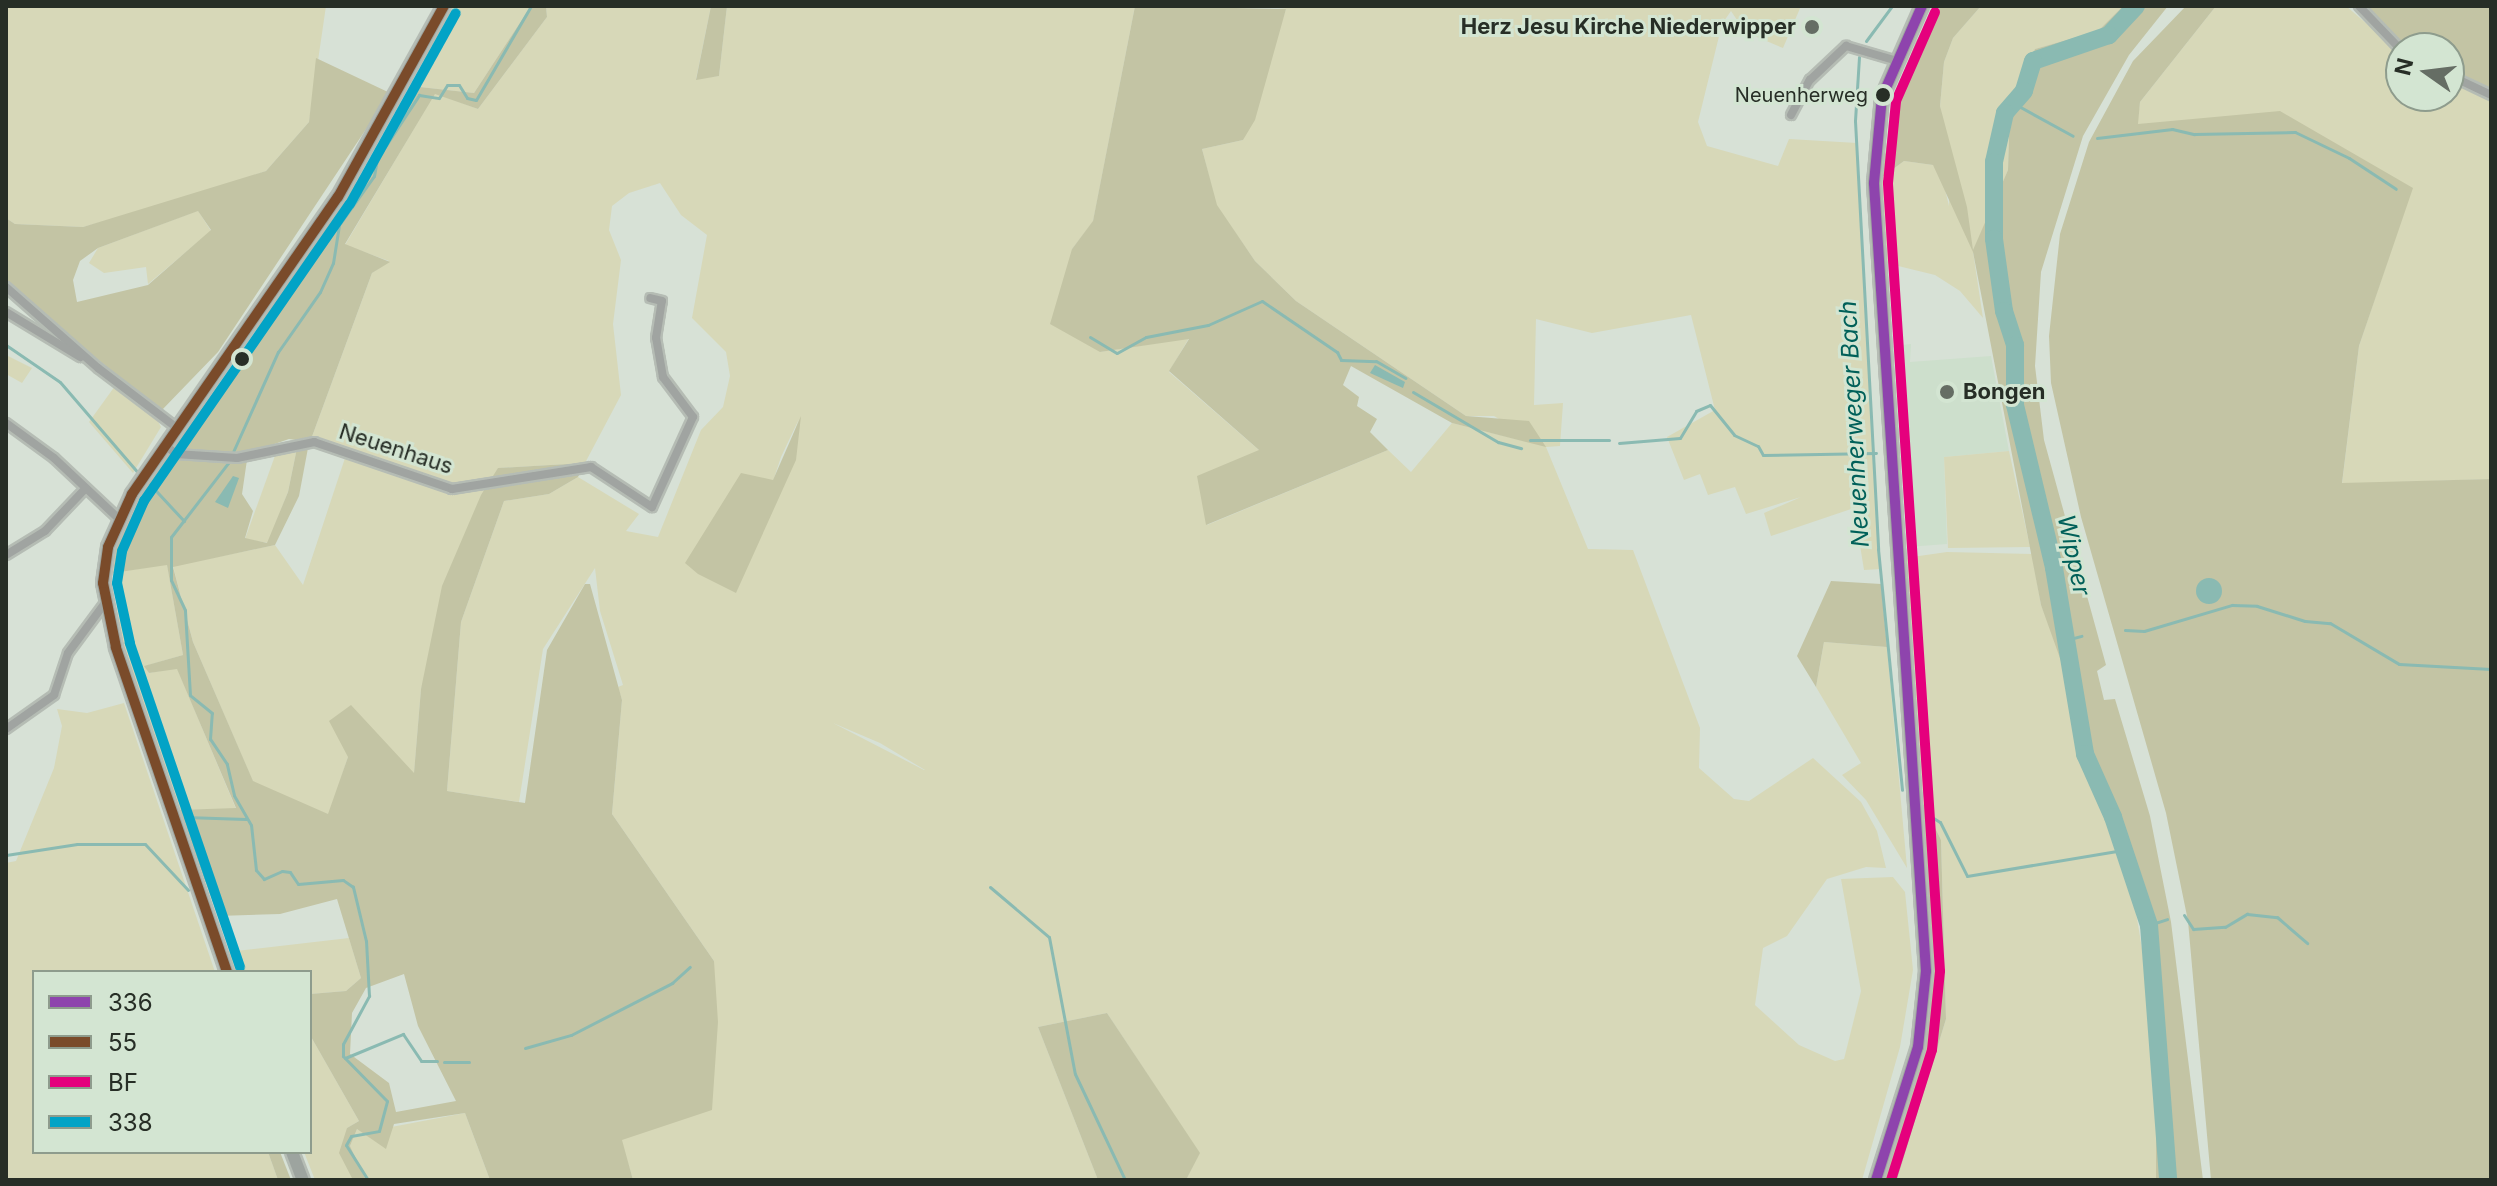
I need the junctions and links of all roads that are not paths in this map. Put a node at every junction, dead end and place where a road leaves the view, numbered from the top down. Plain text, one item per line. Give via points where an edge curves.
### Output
1 (444, 6) edge
2 (1922, 6) edge
3 (2359, 6) edge
4 (2385, 33) edge
5 (1894, 60) junction
6 (2465, 83) edge
7 (2491, 95) edge
8 (1791, 115) dead end
9 (6, 287) edge
10 (650, 298) dead end
11 (6, 312) edge
12 (98, 368) junction
13 (6, 423) edge
14 (177, 428) junction
15 (165, 445) junction
16 (86, 488) junction
17 (118, 518) junction
18 (6, 555) edge
19 (105, 603) junction
20 (6, 729) edge
21 (226, 970) edge
22 (293, 1154) edge
23 (303, 1180) edge
24 (1876, 1180) edge

1 - 14 main road via 338,197
2 - 5 main road
3 - 4 street
5 - 8 street via 1846,46 1810,80
5 - 24 main road via 1878,116 1874,183 1926,971 1918,1047
6 - 7 street
9 - 12 street
10 - 15 street, Neuenhaus via 662,301 656,338 663,377 693,417 652,507 591,467 452,489 314,442 237,458 176,454
11 - 12 street
12 - 14 street
13 - 16 street
14 - 15 main road
15 - 17 main road
16 - 17 street
16 - 18 street via 45,531
17 - 19 main road via 104,566
19 - 20 street via 68,653 54,695
19 - 21 main road via 133,701
22 - 23 main road

